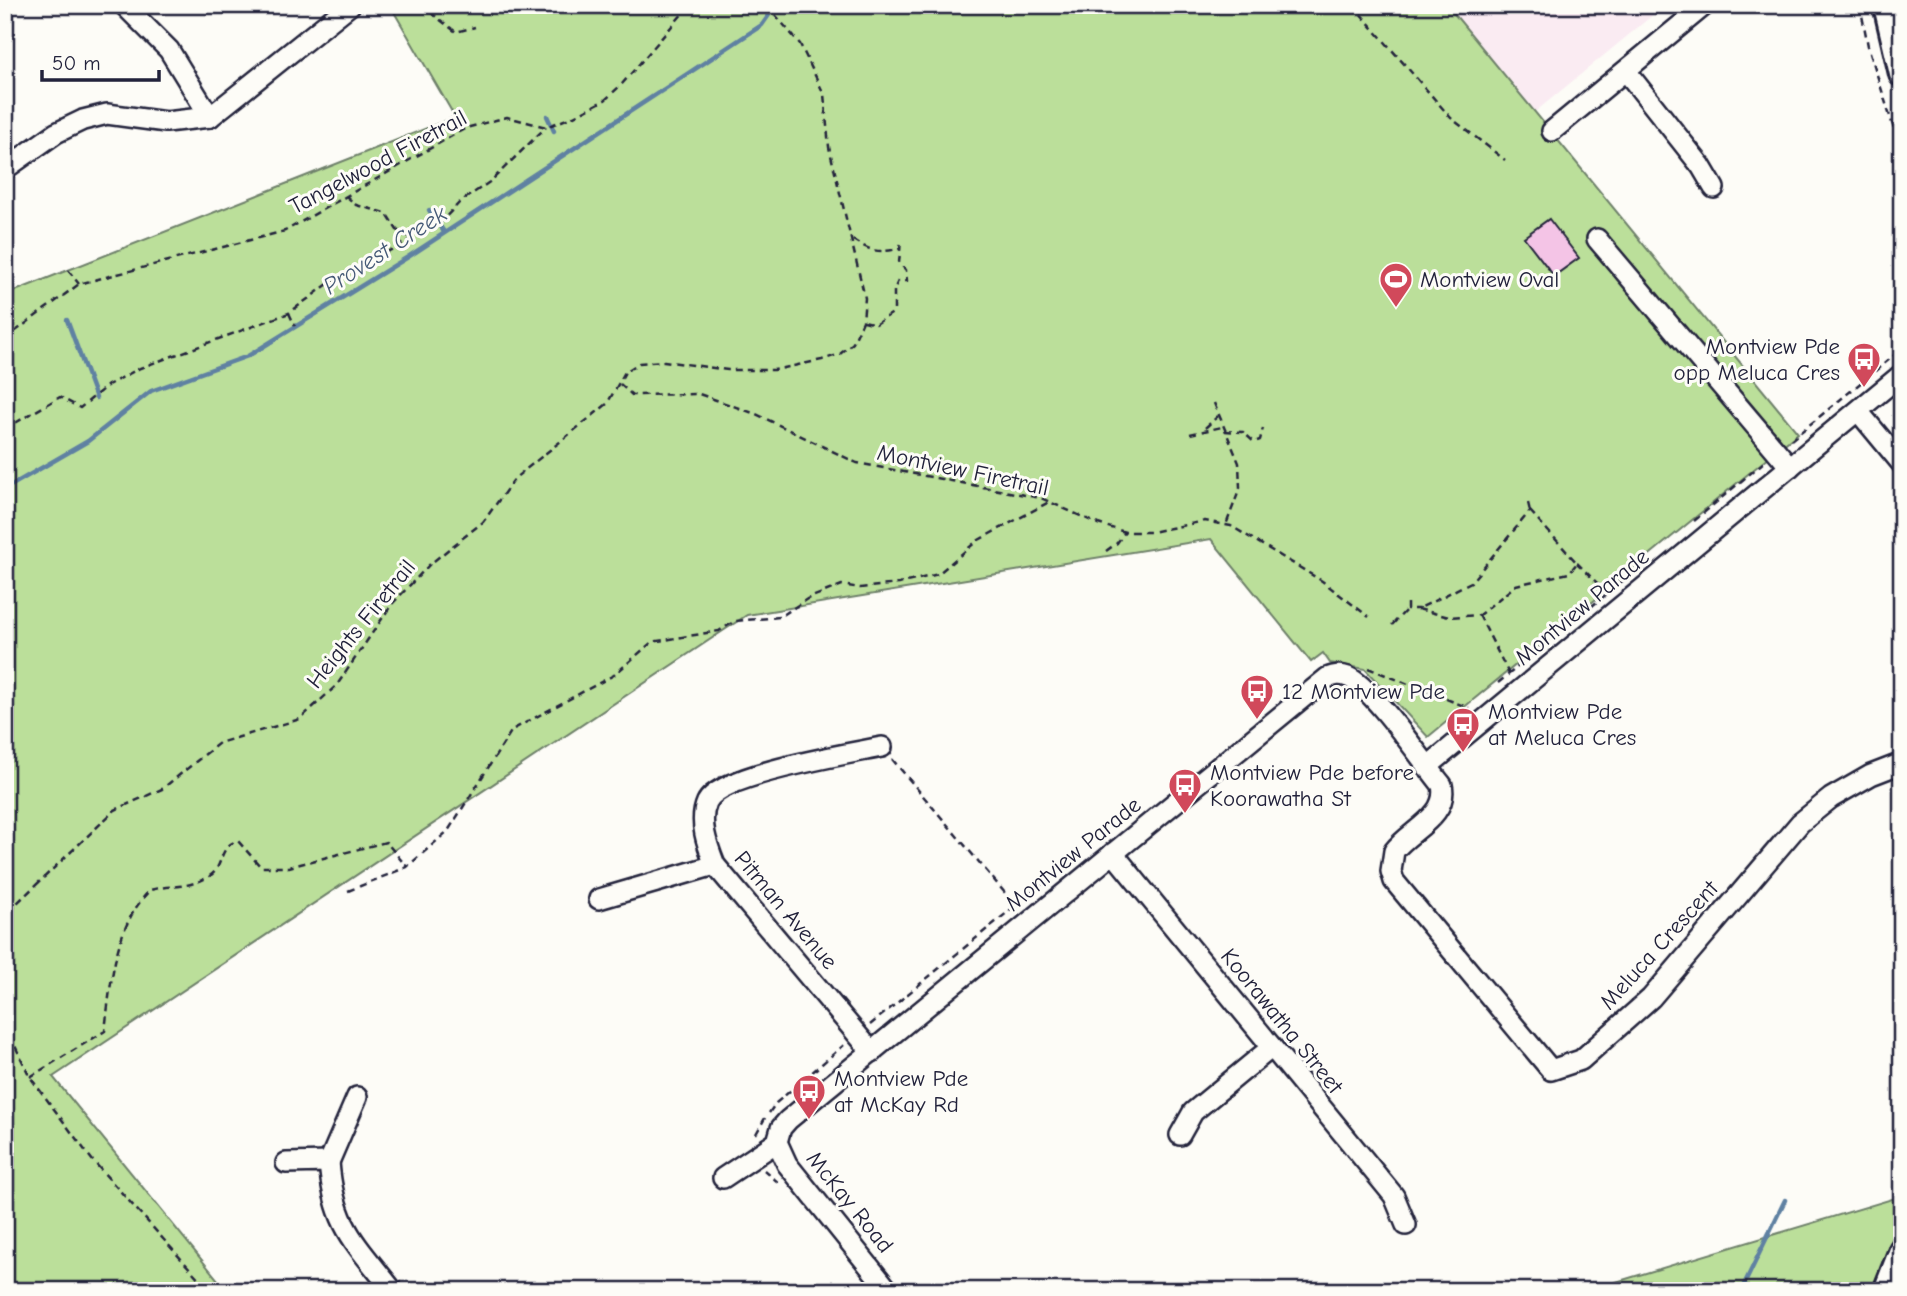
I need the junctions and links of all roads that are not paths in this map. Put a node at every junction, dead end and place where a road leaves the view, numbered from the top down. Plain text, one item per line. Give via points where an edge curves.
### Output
1 (124, 5) edge
2 (349, 5) edge
3 (1705, 5) edge
4 (1886, 5) edge
5 (1901, 66) edge
6 (1626, 71) junction
7 (210, 117) junction
8 (1552, 131) dead end
9 (5, 169) edge
10 (1714, 188) dead end
11 (1597, 239) dead end
12 (1902, 374) edge
13 (1858, 411) junction
14 (1783, 460) junction
15 (1902, 464) edge
16 (881, 747) road end
17 (1902, 763) edge
18 (1427, 767) junction
19 (1113, 853) junction
20 (715, 865) junction
21 (599, 898) dead end
22 (1272, 1047) junction
23 (872, 1052) junction
24 (357, 1097) dead end
25 (1180, 1135) dead end
26 (777, 1142) junction
27 (329, 1162) junction
28 (286, 1163) dead end
29 (723, 1178) dead end
30 (1406, 1225) dead end
31 (1902, 1250) edge
32 (393, 1291) edge
33 (889, 1291) edge
34 (1886, 1291) edge

1 - 7 street via 169,50
2 - 7 street
3 - 6 street
4 - 5 main road
6 - 8 street
6 - 10 street
7 - 9 street via 166,122 107,114 83,120
11 - 14 street
12 - 13 street, Montview Parade
13 - 14 street, Montview Parade
13 - 15 street
14 - 18 street, Montview Parade
16 - 20 street, Pitman Avenue via 738,779 714,792 704,824
17 - 18 street, Meluca Crescent via 1851,786 1800,823 1651,998 1581,1060 1551,1070 1394,881 1394,851 1443,803 1442,785
18 - 19 street, Montview Parade via 1367,692 1338,674 1327,678
19 - 22 street, Koorawatha Street
19 - 23 street, Montview Parade
20 - 21 street
20 - 23 street, Pitman Avenue
22 - 25 street via 1193,1112
22 - 30 street, Koorawatha Street via 1394,1196
23 - 26 street, Montview Parade via 781,1128
24 - 27 street
26 - 29 street, Montview Parade
26 - 33 street, McKay Road via 788,1164
27 - 28 street
27 - 32 street via 331,1196 344,1229
31 - 34 main road

